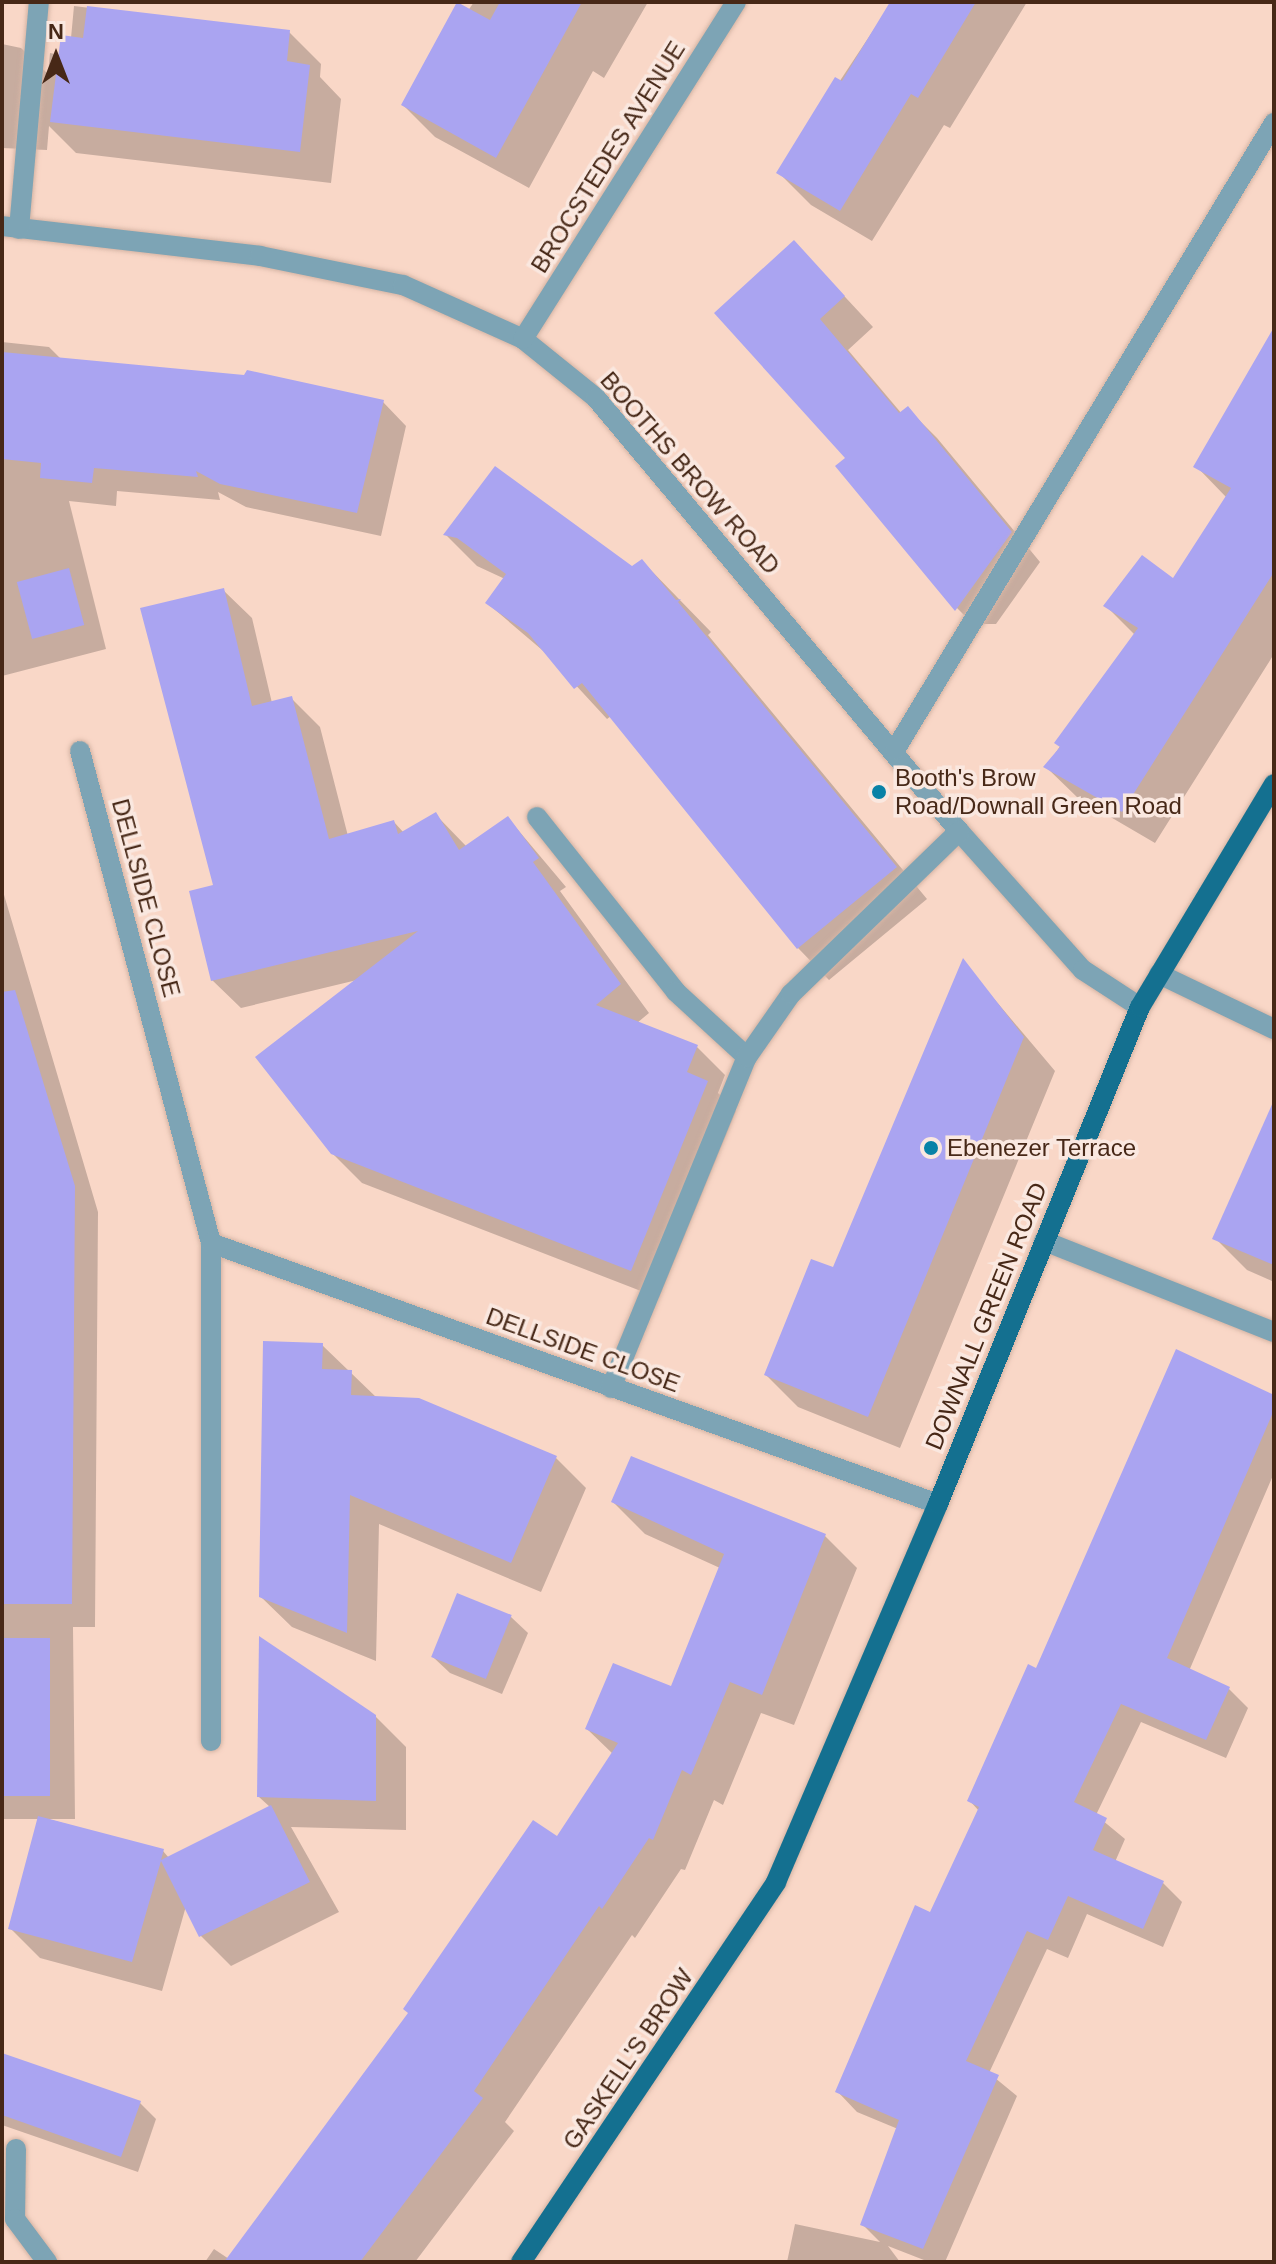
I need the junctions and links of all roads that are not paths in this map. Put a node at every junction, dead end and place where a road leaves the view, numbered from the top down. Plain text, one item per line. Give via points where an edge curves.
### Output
1 (39, 2) edge
2 (736, 2) edge
3 (1274, 123) edge
4 (11, 228) edge
5 (523, 339) junction
6 (895, 750) junction
7 (80, 751) dead end
8 (1274, 784) edge
9 (537, 817) dead end
10 (959, 831) junction
11 (1159, 974) junction
12 (1140, 1007) junction
13 (1274, 1029) edge
14 (747, 1057) junction
15 (1044, 1241) junction
16 (211, 1243) junction
17 (1274, 1332) edge
18 (611, 1388) junction
19 (938, 1504) junction
20 (211, 1741) dead end
21 (776, 1882) joint
22 (16, 2149) dead end
23 (47, 2262) edge
24 (521, 2262) edge

1 - 4 street
2 - 5 street, BROCSTEDES AVENUE
3 - 6 street
4 - 5 street, BOOTHS BROW ROAD via 260,256 403,285
5 - 6 street, BOOTHS BROW ROAD via 596,398
6 - 10 street, BOOTHS BROW ROAD
7 - 16 street, DELLSIDE CLOSE
8 - 11 main road, DOWNALL GREEN ROAD
9 - 14 street via 676,992
10 - 12 street, BOOTHS BROW ROAD via 1083,970
10 - 14 street via 791,994
11 - 12 main road, DOWNALL GREEN ROAD
11 - 13 street
12 - 15 main road, DOWNALL GREEN ROAD
14 - 18 street
15 - 17 street
15 - 19 main road, DOWNALL GREEN ROAD
16 - 18 street, DELLSIDE CLOSE
16 - 20 street, DELLSIDE CLOSE
18 - 19 street, DELLSIDE CLOSE
19 - 21 main road, DOWNALL GREEN ROAD
21 - 24 main road, GASKELL'S BROW
22 - 23 street via 15,2219

